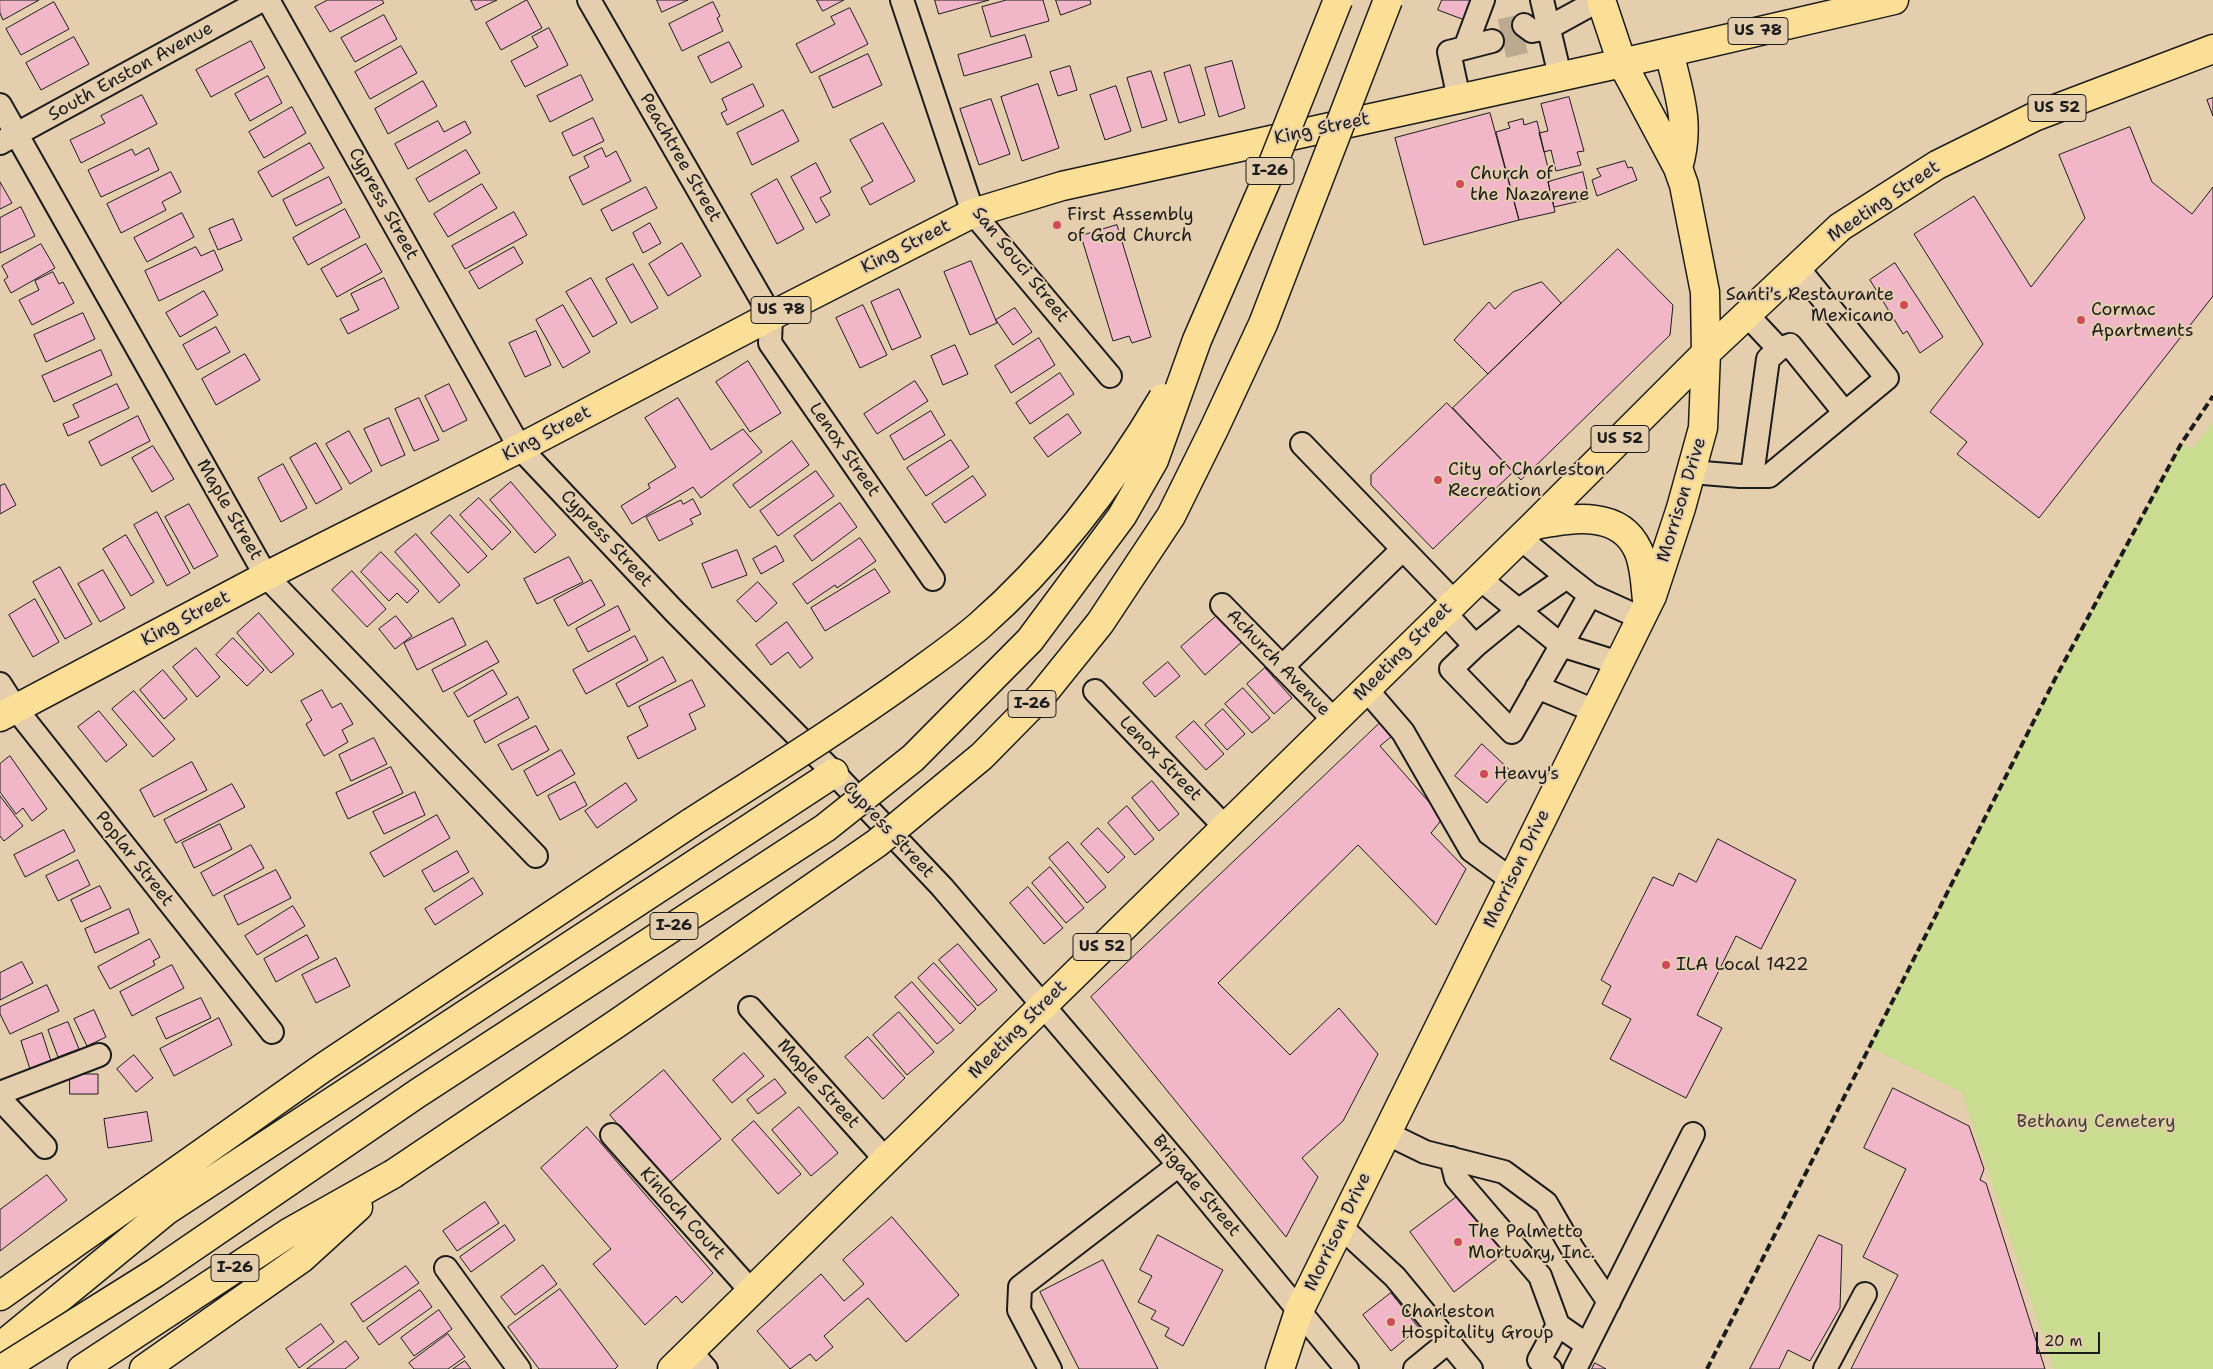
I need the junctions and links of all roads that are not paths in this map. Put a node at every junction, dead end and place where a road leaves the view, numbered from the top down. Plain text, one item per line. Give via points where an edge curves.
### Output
1 (262, 0) edge
2 (268, 0) edge
3 (588, 0) edge
4 (902, 0) edge
5 (1338, 0) edge
6 (1388, 0) edge
7 (1484, 0) edge
8 (1542, 0) edge
9 (1600, 0) edge
10 (1894, 0) edge
11 (1533, 31) junction
12 (1498, 39) tunnel mouth
13 (1465, 48) junction
14 (2213, 49) edge
15 (1669, 52) junction
16 (1622, 63) junction
17 (1560, 76) junction
18 (1459, 98) junction
19 (0, 105) edge
20 (8, 139) edge
21 (1678, 168) junction
22 (974, 213) junction
23 (1797, 267) junction
24 (1747, 315) junction
25 (771, 316) junction
26 (1197, 340) junction
27 (1779, 349) junction
28 (1706, 353) junction
29 (1110, 376) dead end
30 (1845, 413) junction
31 (1302, 444) dead end
32 (520, 448) junction
33 (1691, 472) junction
34 (1752, 476) junction
35 (1527, 532) junction
36 (1403, 549) junction
37 (266, 576) junction
38 (1567, 577) junction
39 (1479, 578) junction
40 (933, 579) dead end
41 (1590, 595) junction
42 (1222, 605) dead end
43 (1449, 607) junction
44 (1520, 610) junction
45 (1644, 612) junction
46 (1561, 645) junction
47 (1475, 646) junction
48 (1619, 663) junction
49 (1282, 667) junction
50 (0, 684) edge
51 (1537, 687) junction
52 (1366, 689) junction
53 (1095, 691) dead end
54 (1595, 711) junction
55 (8, 713) edge
56 (1334, 720) junction
57 (834, 773) junction
58 (1225, 826) junction
59 (536, 856) dead end
60 (1512, 880) junction
61 (1044, 1004) junction
62 (750, 1008) dead end
63 (272, 1032) dead end
64 (99, 1055) dead end
65 (0, 1093) edge
66 (0, 1099) edge
67 (1386, 1133) junction
68 (1693, 1134) dead end
69 (612, 1135) dead end
70 (45, 1148) dead end
71 (1451, 1158) junction
72 (886, 1160) junction
73 (1179, 1166) junction
74 (394, 1174) junction
75 (1341, 1227) junction
76 (446, 1268) dead end
77 (752, 1292) junction
78 (1865, 1294) dead end
79 (0, 1296) edge
80 (1609, 1302) junction
81 (1299, 1311) junction
82 (1558, 1325) junction
83 (1448, 1342) junction
84 (1587, 1345) junction
85 (0, 1347) edge
86 (690, 1363) edge
87 (2, 1369) edge
88 (82, 1369) edge
89 (144, 1369) edge
90 (520, 1369) edge
91 (1050, 1369) edge
92 (1280, 1369) edge
93 (1347, 1369) edge
94 (1415, 1369) edge
95 (1471, 1369) edge
96 (1550, 1369) edge
97 (1575, 1369) edge
98 (1824, 1369) edge

1 - 20 street, South Enston Avenue
2 - 32 street, Cypress Street
3 - 25 street, Peachtree Street
4 - 22 street, San Souci Street
5 - 26 main road, I-26, bridge via 1266,181
6 - 74 main road, I-26, bridge via 1262,324 1171,516 1100,623 1042,695 982,756 877,843
7 - 13 street
8 - 11 street
9 - 11 street
9 - 16 main road, Morrison Drive
10 - 15 main road, King Street / US 78
11 - 17 street
12 - 13 street
13 - 18 street via 1449,52
14 - 23 main road, Meeting Street / US 52 via 2034,117 1937,165 1840,227
15 - 16 main road, King Street / US 78
15 - 21 main road via 1684,115 1683,150
16 - 17 main road, King Street / US 78
16 - 21 main road, Morrison Drive
17 - 18 main road, King Street / US 78
18 - 22 main road, King Street / US 78 via 1062,186
19 - 20 street, Maple Street
20 - 37 street, Maple Street
21 - 28 main road, Morrison Drive via 1705,292
22 - 25 main road, King Street / US 78
22 - 29 street, San Souci Street
23 - 24 main road, Meeting Street / US 52
23 - 30 street via 1887,378
24 - 27 street
24 - 28 main road, Meeting Street / US 52
25 - 32 main road, King Street / US 78
25 - 40 street, Lenox Street via 770,343
26 - 79 main road, bridge via 1133,448 1072,529 1023,584 979,626 853,720 692,822 324,1067
26 - 87 main road, I-26, bridge via 1154,460 1122,516 1030,640 912,758 825,828 418,1093 155,1273
27 - 30 street via 1790,345
27 - 34 street via 1768,359
28 - 33 main road, Morrison Drive via 1703,428
28 - 35 main road, Meeting Street / US 52
30 - 34 street via 1770,476
31 - 36 street
32 - 37 main road, King Street / US 78
32 - 57 street, Cypress Street via 674,611
33 - 34 street
33 - 45 main road, Morrison Drive
35 - 38 street
35 - 39 main road, Meeting Street / US 52
35 - 45 main road via 1586,518 1606,522 1622,530 1638,550 1642,562
36 - 43 street
36 - 49 street
37 - 55 main road, King Street / US 78
37 - 59 street, Maple Street
38 - 41 street
38 - 44 street
39 - 43 main road, Meeting Street / US 52
39 - 44 street
41 - 45 street
41 - 46 street
42 - 49 street, Achurch Avenue
43 - 47 street
43 - 52 main road, Meeting Street / US 52
44 - 46 street
44 - 47 street
45 - 48 main road, Morrison Drive
46 - 48 street
46 - 51 street
47 - 51 street via 1451,669 1512,732
48 - 54 main road, Morrison Drive
49 - 56 street, Achurch Avenue
50 - 55 street, Poplar Street
51 - 54 street
52 - 56 main road, Meeting Street / US 52
52 - 60 street via 1403,732 1470,850
53 - 58 street, Lenox Street
54 - 60 main road, Morrison Drive
55 - 63 street, Poplar Street
56 - 58 main road, Meeting Street / US 52
57 - 61 street, Cypress Street via 942,887
57 - 85 main road via 167,1210
58 - 61 main road, Meeting Street / US 52
60 - 67 main road, Morrison Drive
61 - 72 main road, Meeting Street / US 52
61 - 73 street, Brigade Street
62 - 72 street, Maple Street
64 - 65 street
66 - 70 street
67 - 71 street via 1425,1152
67 - 75 main road, Morrison Drive
68 - 80 street
69 - 77 street, Kinloch Court
71 - 80 street via 1504,1172 1546,1202 1572,1248
71 - 82 street via 1456,1178 1540,1276
72 - 77 main road, Meeting Street / US 52
73 - 81 street, Brigade Street
73 - 91 street via 1020,1287 1019,1310
74 - 88 main road, I-26 via 290,1232
74 - 89 main road via 302,1258
75 - 81 main road, Morrison Drive
75 - 83 street via 1395,1277
76 - 90 street
77 - 86 main road, Meeting Street / US 52
78 - 98 street
80 - 84 street
81 - 92 main road, Morrison Drive
81 - 93 street, Brigade Street
82 - 84 street
82 - 96 street via 1539,1360
83 - 94 street
83 - 95 street
84 - 97 street

